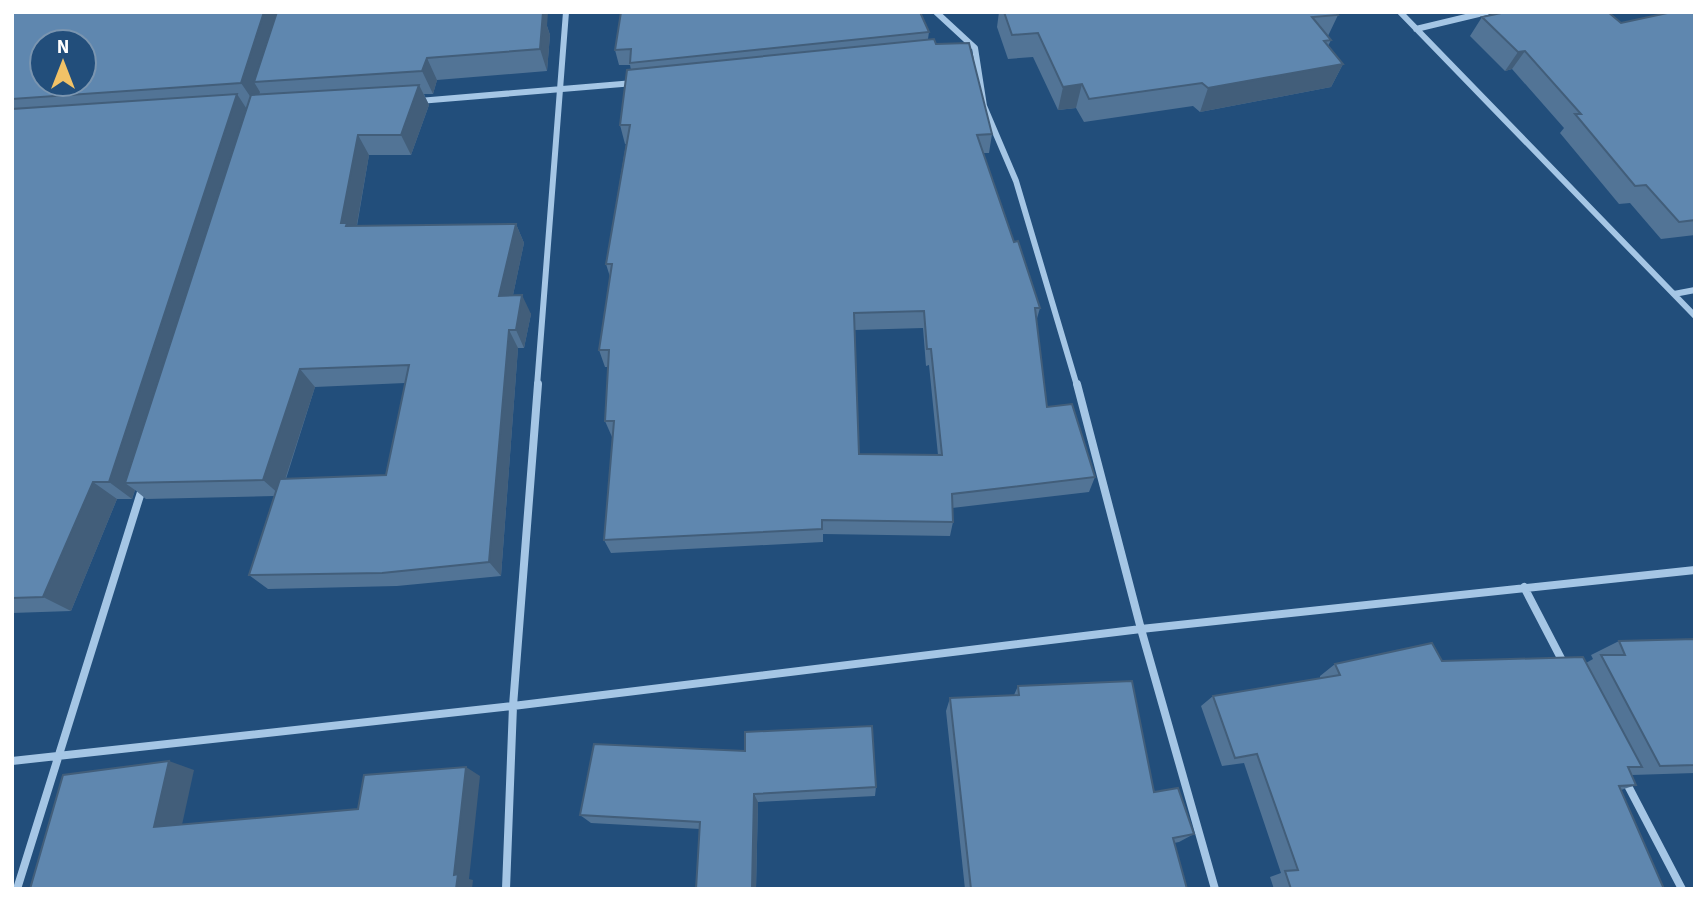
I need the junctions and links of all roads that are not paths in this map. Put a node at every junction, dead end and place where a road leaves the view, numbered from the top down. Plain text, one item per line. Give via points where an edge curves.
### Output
1 (566, 12) edge
2 (936, 12) edge
3 (1400, 12) edge
4 (1487, 12) edge
5 (1416, 29) junction
6 (975, 48) junction
7 (962, 49) edge
8 (643, 82) edge
9 (560, 91) junction
10 (409, 102) edge
11 (1695, 290) edge
12 (1674, 294) junction
13 (1695, 316) edge
14 (147, 475) edge
15 (1695, 570) edge
16 (1524, 587) junction
17 (1141, 629) junction
18 (1568, 671) edge
19 (513, 706) junction
20 (61, 756) junction
21 (12, 761) edge
22 (1619, 768) edge
23 (17, 889) edge
24 (506, 889) edge
25 (1215, 889) edge
26 (1682, 889) edge

1 - 9 street
2 - 6 street
3 - 5 street
4 - 5 street
5 - 12 street
6 - 7 street
6 - 17 street via 984,106 1016,181 1070,358
8 - 9 street
9 - 10 street
9 - 19 street
11 - 12 street
12 - 13 street
14 - 20 street
15 - 16 street
16 - 17 street
16 - 18 street
17 - 19 street
17 - 25 street
19 - 20 street
19 - 24 street
20 - 21 street
20 - 23 street
22 - 26 street

